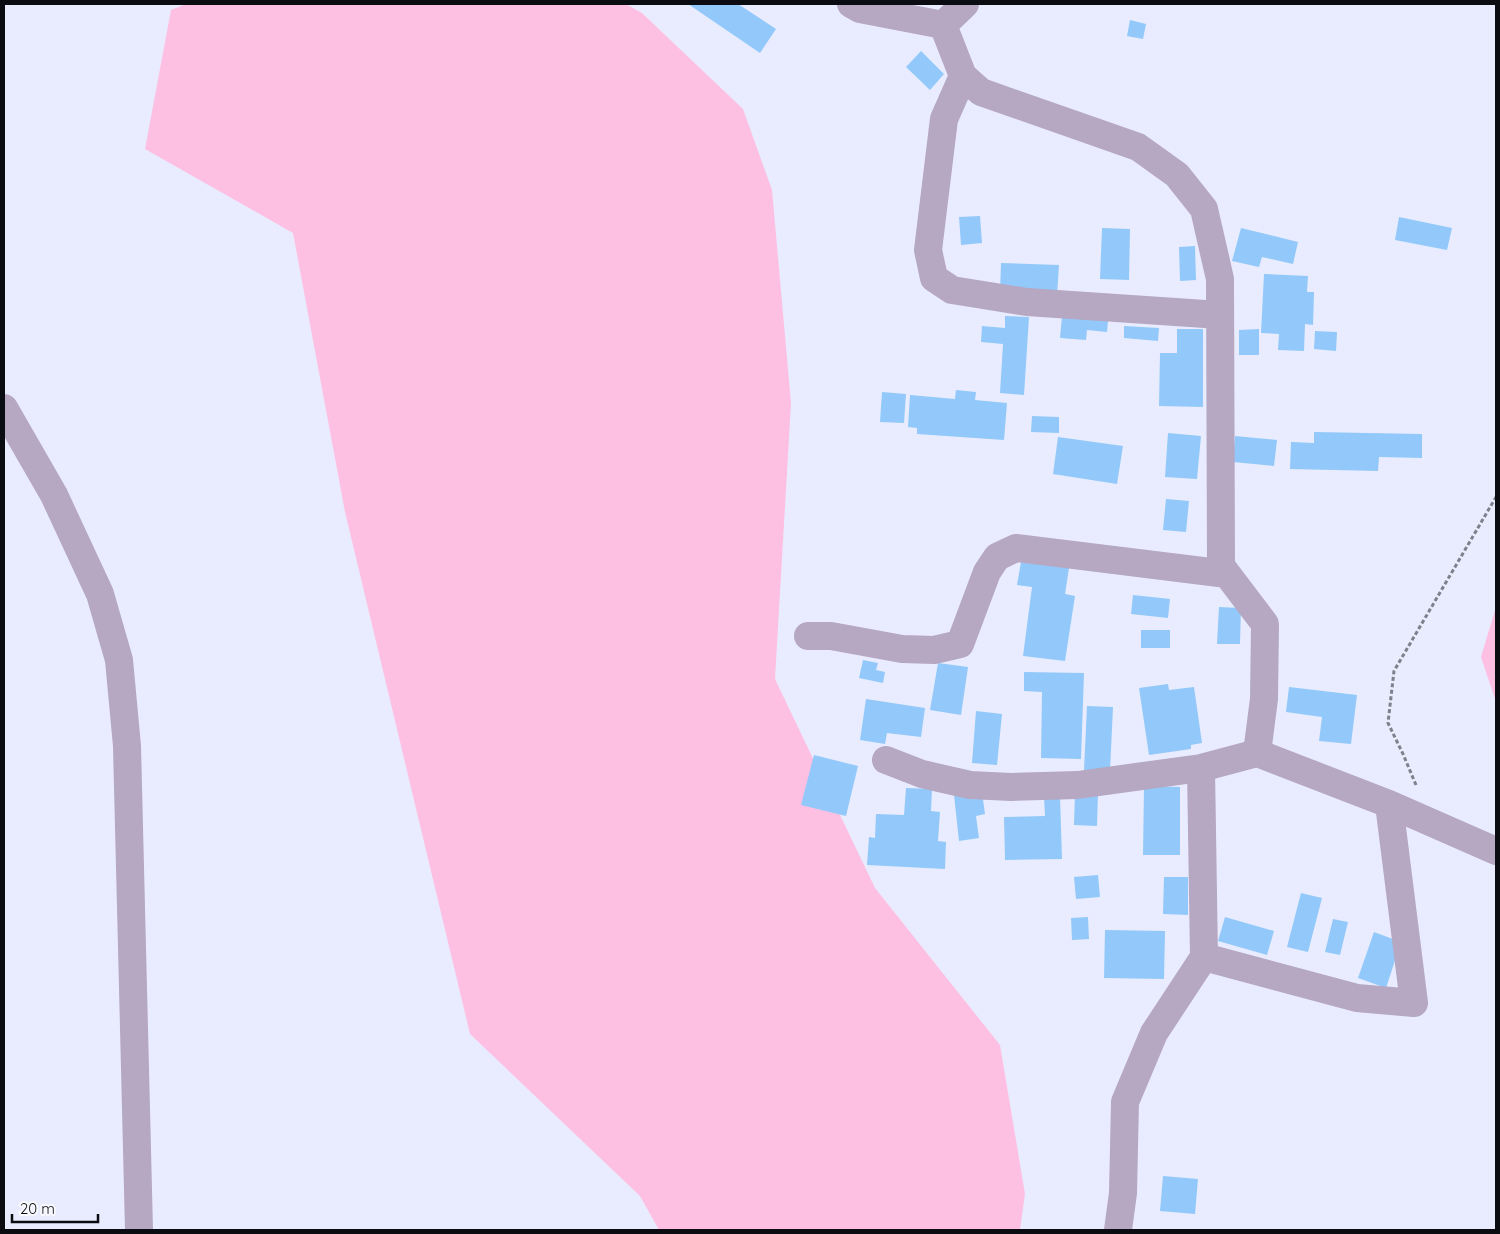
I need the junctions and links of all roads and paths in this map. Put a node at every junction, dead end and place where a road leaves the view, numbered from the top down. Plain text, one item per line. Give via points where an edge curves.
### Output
1 (851, 4) edge
2 (965, 4) edge
3 (943, 25) junction
4 (963, 76) junction
5 (1220, 315) junction
6 (4, 408) edge
7 (1496, 497) edge
8 (1227, 574) junction
9 (808, 636) dead end
10 (1257, 753) junction
11 (886, 760) dead end
12 (1201, 768) junction
13 (1417, 788) dead end
14 (1389, 804) junction
15 (1496, 850) edge
16 (1204, 957) junction
17 (139, 1230) edge
18 (1118, 1230) edge

1 - 3 street via 860,9
2 - 3 street
3 - 4 street
4 - 5 street via 981,92 1138,147 1177,175 1204,209 1220,279
4 - 5 street via 944,119 928,250 934,278 952,290 1028,302
5 - 8 street via 1221,566
6 - 17 street via 54,495 100,594 119,660 127,746
7 - 13 path via 1394,671 1388,723
8 - 9 street via 1016,548 997,557 987,572 960,644 934,650 902,649 831,636
8 - 10 street via 1264,624 1264,700
10 - 12 street
10 - 14 street
11 - 12 street via 922,774 970,785 1011,787 1078,785
12 - 16 street
14 - 15 street
14 - 16 street via 1414,1003 1357,998
16 - 18 street via 1154,1033 1125,1102

